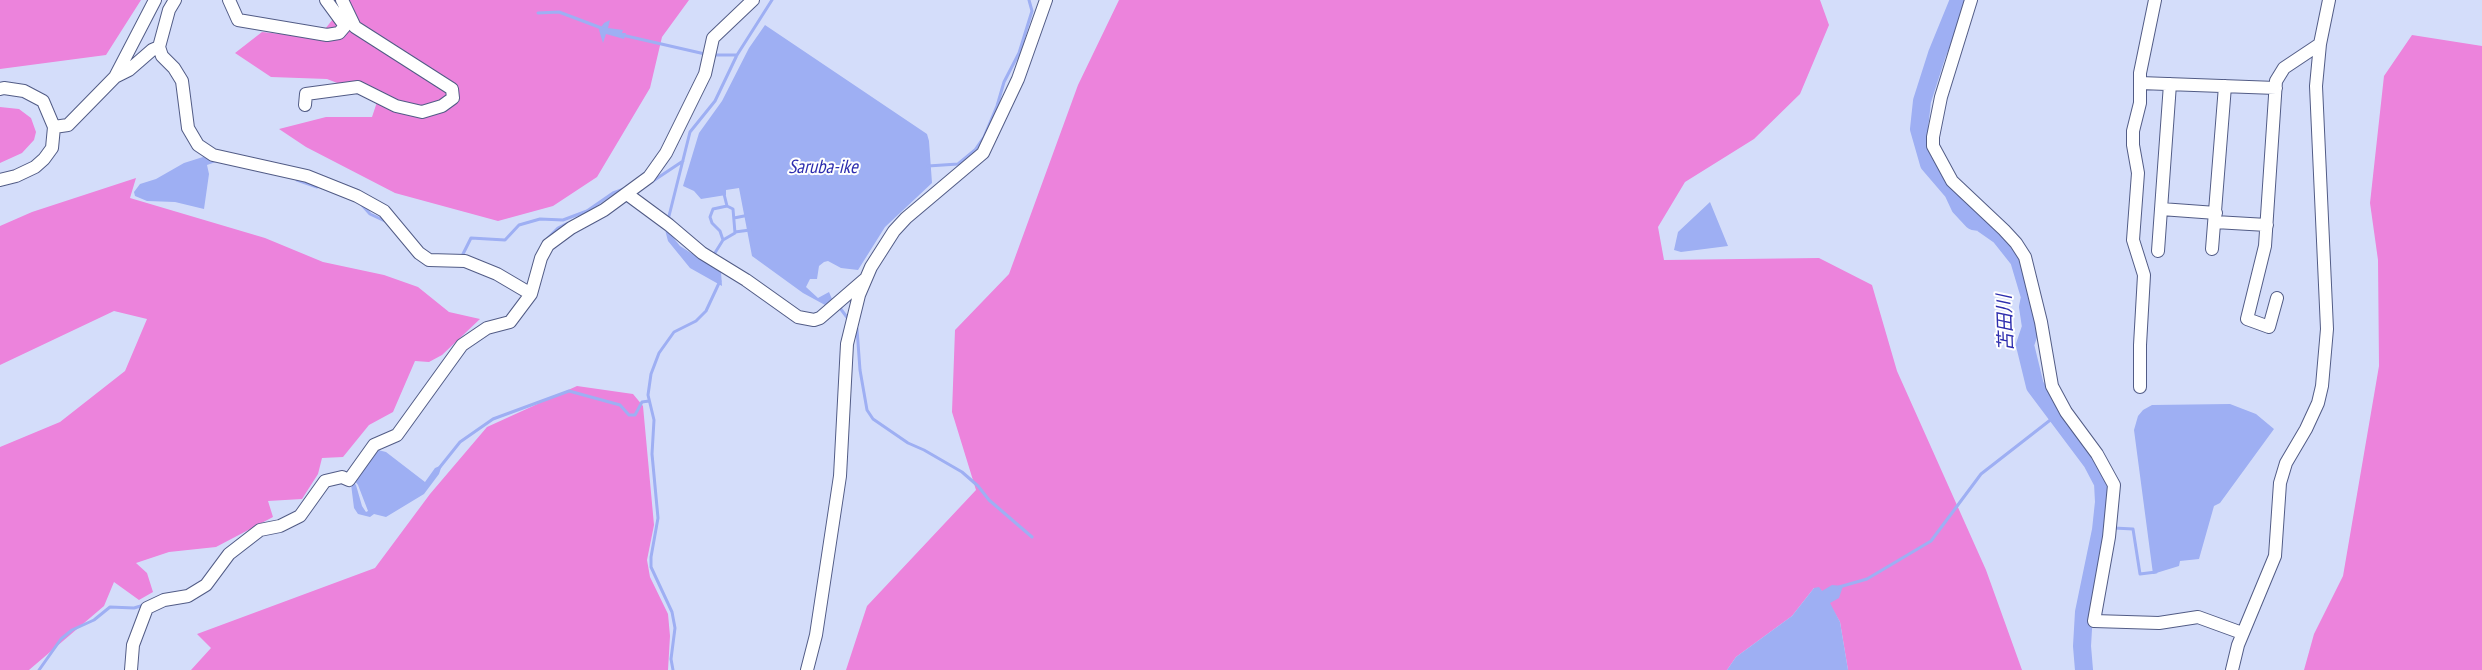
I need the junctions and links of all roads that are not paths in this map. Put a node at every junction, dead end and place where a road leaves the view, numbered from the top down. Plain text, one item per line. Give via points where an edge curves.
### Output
1 (156, 0) edge
2 (175, 0) edge
3 (229, 0) edge
4 (326, 0) edge
5 (342, 0) edge
6 (753, 0) edge
7 (1046, 0) edge
8 (1972, 0) edge
9 (2155, 0) edge
10 (2329, 0) edge
11 (2320, 44) junction
12 (159, 47) junction
13 (115, 77) junction
14 (2140, 82) junction
15 (2170, 84) junction
16 (2225, 86) junction
17 (2276, 88) junction
18 (0, 89) edge
19 (305, 105) dead end
20 (54, 126) junction
21 (0, 180) edge
22 (631, 190) junction
23 (2161, 210) junction
24 (2215, 218) junction
25 (2267, 225) junction
26 (2212, 249) dead end
27 (2158, 251) dead end
28 (865, 280) junction
29 (531, 294) junction
30 (2277, 298) dead end
31 (2140, 387) dead end
32 (2242, 633) junction
33 (131, 670) edge
34 (807, 670) edge
35 (2232, 670) edge

1 - 13 street
2 - 12 street
3 - 4 street via 238,20 327,35 339,33 346,26
5 - 19 street via 355,27 452,88 453,98 442,106 422,112 396,106 358,88 306,94
6 - 22 street via 713,38 705,74 666,153 649,176
7 - 28 street via 1018,79 983,153 906,218 881,249
8 - 32 street via 1941,97 1933,146 1952,180 2010,237 2024,257 2042,322 2052,386 2114,485 2094,621 2159,623 2198,617
9 - 14 street
10 - 11 street
11 - 17 street via 2284,68 2276,81
11 - 32 street via 2316,86 2327,329 2322,386 2318,403 2284,469 2280,483 2275,556
12 - 13 street
12 - 29 street via 162,56 182,81 188,128 198,145 213,155 308,176 357,196 384,211 419,253 429,260 465,261 497,274
13 - 20 street via 68,125
14 - 15 street
14 - 31 street via 2140,103 2133,131 2138,173 2133,240 2144,275
15 - 16 street
15 - 23 street
16 - 17 street
16 - 24 street
17 - 25 street
18 - 20 street via 24,91 43,102
20 - 21 street via 52,148 44,159 35,167
22 - 28 street via 711,259 790,313 804,319 820,318
22 - 29 street via 548,245
23 - 24 street
23 - 27 street
24 - 25 street
24 - 26 street
25 - 30 street via 2247,319 2269,327
28 - 34 street via 847,344 840,476 816,635
29 - 33 street via 510,322 487,328 462,345 397,435 374,445 349,480 342,477 325,481 300,516 280,526 260,530 229,554 206,585 188,596 164,600 146,608 133,644
32 - 35 street

